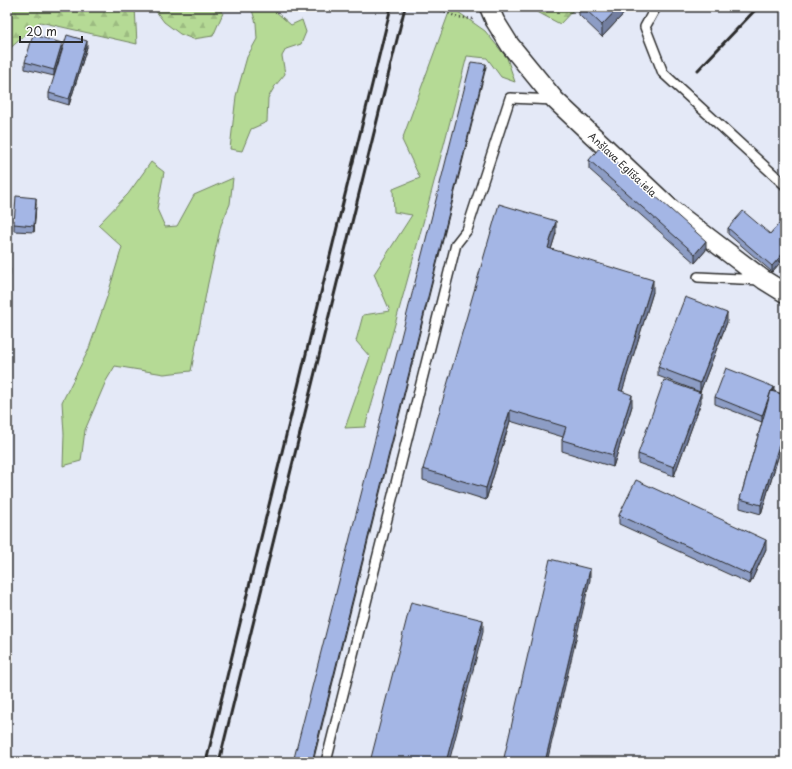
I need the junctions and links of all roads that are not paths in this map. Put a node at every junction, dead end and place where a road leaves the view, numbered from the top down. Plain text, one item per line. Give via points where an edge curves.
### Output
1 (656, 7) edge
2 (492, 14) edge
3 (555, 100) junction
4 (785, 185) edge
5 (698, 277) dead end
6 (764, 280) junction
7 (785, 293) edge
8 (326, 762) edge

1 - 4 lane via 645,27 663,73
2 - 3 street, Anšlava Eglīša iela via 510,45
3 - 6 street, Anšlava Eglīša iela via 671,209
3 - 8 lane via 510,98 467,230 456,244
5 - 6 lane
6 - 7 street, Anšlava Eglīša iela

